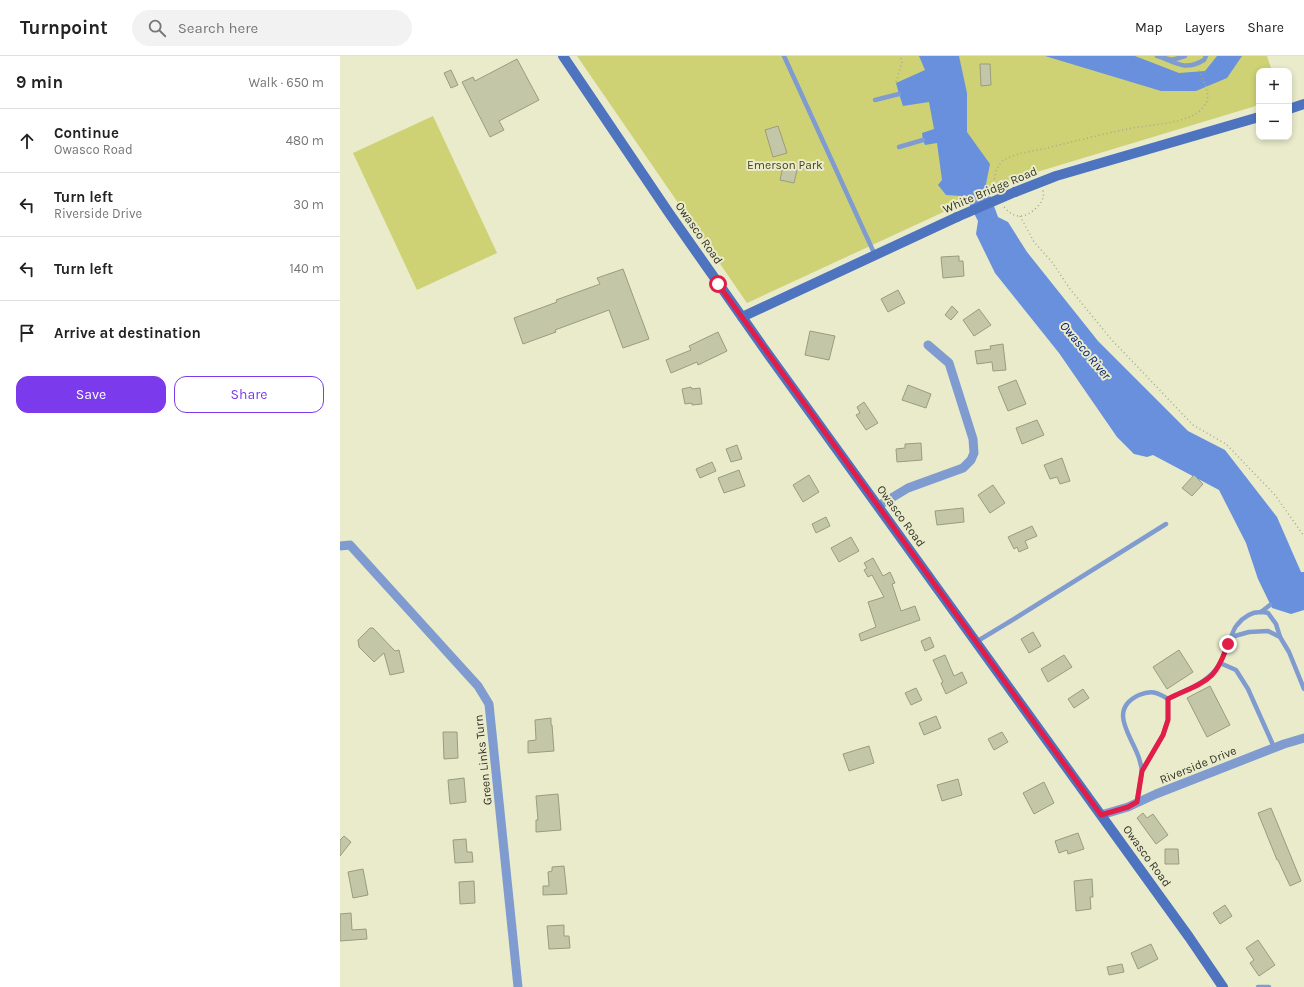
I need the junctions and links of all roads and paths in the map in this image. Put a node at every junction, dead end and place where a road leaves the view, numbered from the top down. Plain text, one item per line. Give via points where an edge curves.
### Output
1 (563, 56) edge
2 (784, 56) edge
3 (900, 56) edge
4 (1157, 56) edge
5 (1185, 56) edge
6 (1206, 56) edge
7 (1163, 58) junction
8 (1197, 64) junction
9 (896, 82) dead end
10 (899, 94) dead end
11 (875, 100) dead end
12 (1303, 105) edge
13 (1292, 107) edge
14 (1256, 118) edge
15 (923, 140) dead end
16 (899, 147) dead end
17 (1042, 181) junction
18 (998, 194) dead end
19 (1004, 207) dead end
20 (1020, 216) junction
21 (875, 256) junction
22 (742, 317) junction
23 (928, 345) dead end
24 (878, 506) junction
25 (1166, 524) dead end
26 (1304, 536) edge
27 (340, 546) edge
28 (1270, 605) dead end
29 (1261, 612) junction
30 (1231, 637) junction
31 (1280, 637) junction
32 (976, 642) junction
33 (1220, 663) junction
34 (1304, 689) edge
35 (1168, 699) junction
36 (1304, 738) edge
37 (1274, 747) junction
38 (1142, 771) junction
39 (1137, 802) junction
40 (1101, 815) junction
41 (518, 987) edge
42 (1223, 987) edge
43 (1258, 987) edge
44 (1269, 987) edge

1 - 22 main road, Owasco Road
2 - 21 lane
3 - 9 path via 902,62
4 - 7 lane
5 - 7 lane via 1172,60
6 - 8 lane
7 - 8 lane via 1182,66
8 - 18 path via 1208,93 1208,100 1199,111 1180,120 1121,130 1005,159 998,166 994,183
10 - 11 lane
12 - 13 main road
14 - 17 main road, White Bridge Road
15 - 16 lane
17 - 20 path via 1044,197 1040,204 1025,216
17 - 21 main road, White Bridge Road, bridge
19 - 20 path via 1012,215
20 - 26 path via 1034,242 1111,339 1193,425 1226,444 1275,495
21 - 22 main road, White Bridge Road
22 - 24 main road, Owasco Road
23 - 24 street via 949,363 973,439 974,453 963,468 908,488
24 - 32 main road, Owasco Road
25 - 32 lane
27 - 41 street, Green Links Turn via 350,544 478,686 490,704
28 - 29 lane
29 - 30 lane via 1250,614 1236,626
29 - 31 lane via 1268,613 1276,624
30 - 31 lane via 1249,632 1268,631
30 - 33 lane
31 - 34 lane
32 - 40 main road, Owasco Road
33 - 35 lane via 1212,675
33 - 37 lane via 1236,670 1248,689
35 - 38 lane via 1168,720 1163,735
35 - 38 lane via 1158,693 1148,692 1126,704 1122,714 1124,726 1138,755
36 - 37 street, Riverside Drive
37 - 39 street, Riverside Drive
38 - 39 lane
39 - 40 street, Riverside Drive
40 - 42 main road, Owasco Road
43 - 44 lane

